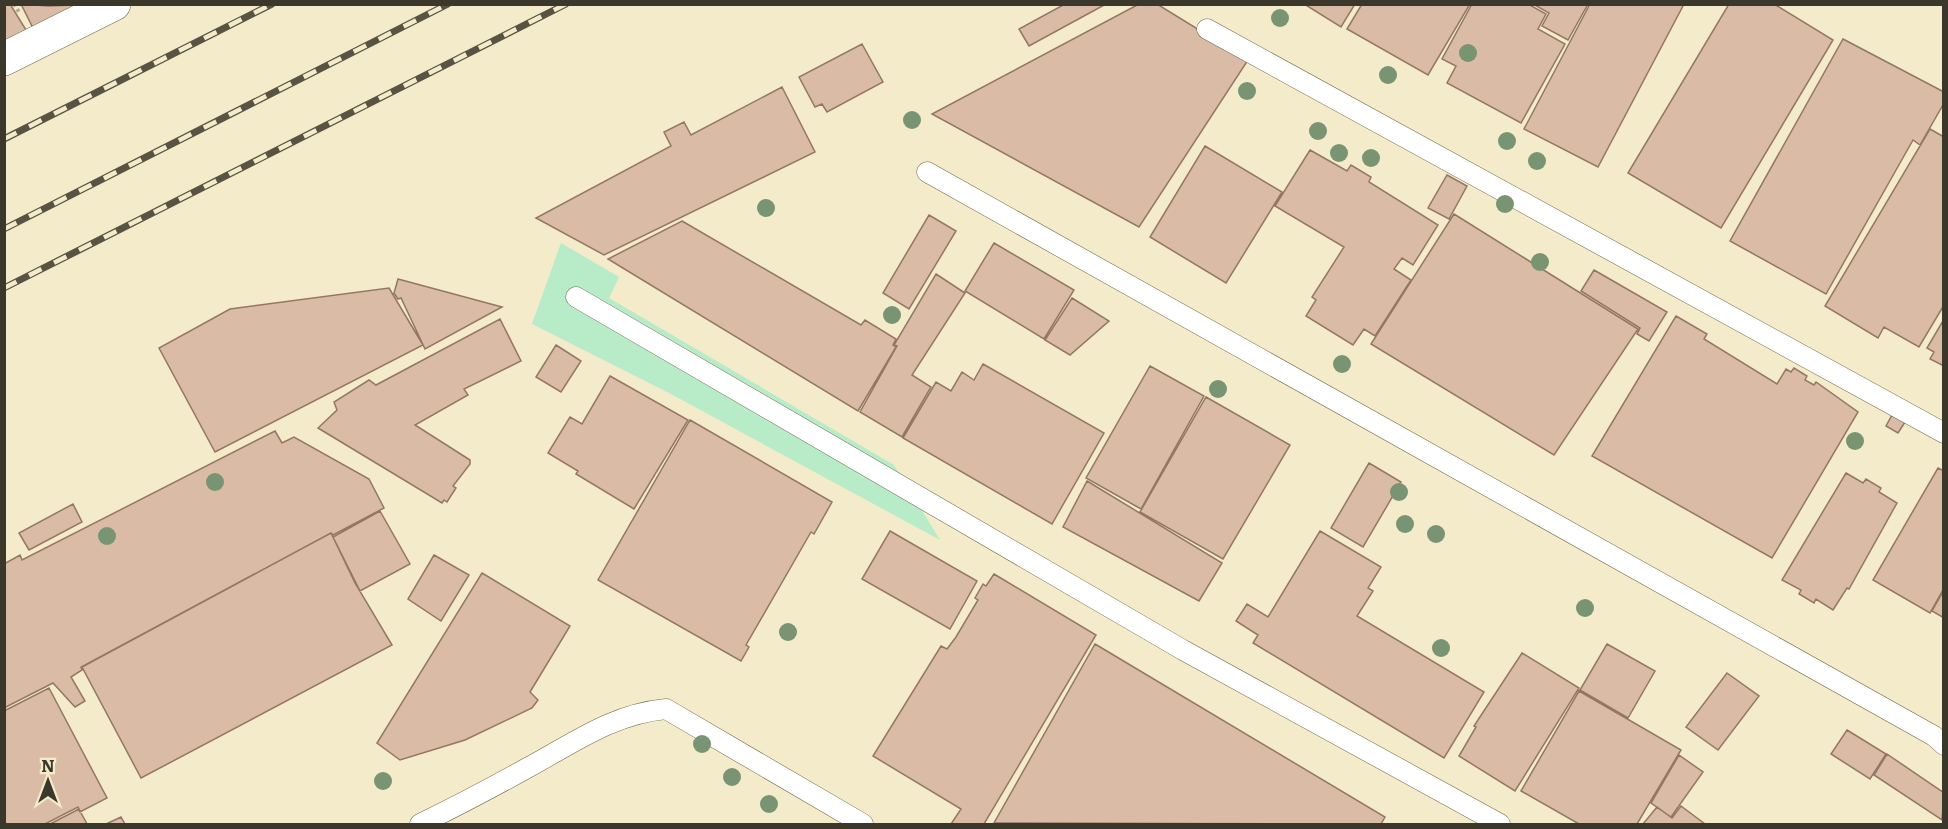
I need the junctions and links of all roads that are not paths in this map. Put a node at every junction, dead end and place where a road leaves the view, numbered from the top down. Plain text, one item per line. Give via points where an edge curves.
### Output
1 (114, 4) edge
2 (1207, 29) dead end
3 (4, 59) edge
4 (927, 172) dead end
5 (576, 297) dead end
6 (1944, 433) edge
7 (1944, 745) edge
8 (420, 825) edge
9 (863, 825) edge
10 (1500, 825) edge

1 - 3 street
2 - 6 lane
4 - 7 lane via 1914,724
5 - 10 lane via 1184,650
8 - 9 lane via 606,724 638,712 666,709

